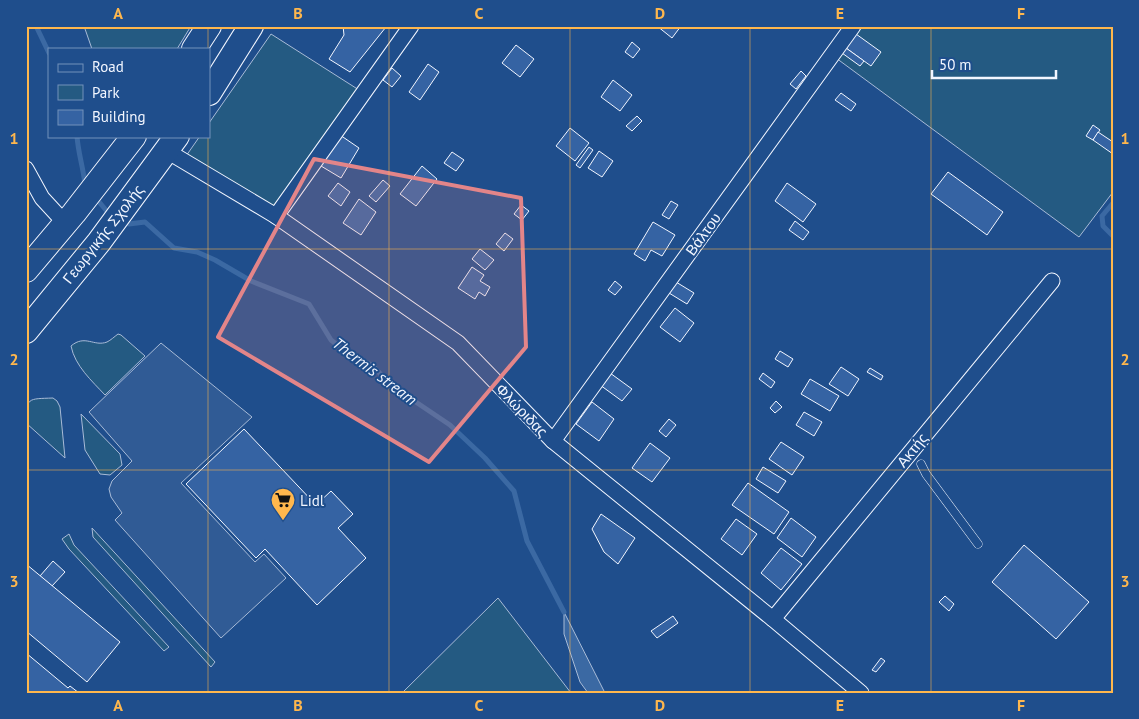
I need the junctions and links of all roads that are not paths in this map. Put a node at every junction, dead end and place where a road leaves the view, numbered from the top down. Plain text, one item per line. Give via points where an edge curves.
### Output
1 (209, 26) edge
2 (251, 26) edge
3 (411, 26) edge
4 (853, 26) edge
5 (195, 48) edge
6 (210, 91) edge
7 (128, 144) edge
8 (172, 144) edge
9 (26, 170) edge
10 (276, 216) junction
11 (69, 218) junction
12 (26, 270) edge
13 (1052, 280) dead end
14 (26, 331) edge
15 (553, 441) junction
16 (921, 464) dead end
17 (978, 544) dead end
18 (773, 619) junction
19 (861, 693) edge

1 - 5 main road
2 - 6 main road
3 - 10 street
4 - 15 street, Βάλτου
7 - 11 main road
8 - 10 street, Φλώριδας
8 - 14 main road, Γεωργικής Σχολής via 99,242
9 - 11 street via 42,198
10 - 15 street, Φλώριδας via 458,343
11 - 12 main road
13 - 18 street, Ακτής
15 - 18 street, Φλώριδας
16 - 17 lane
18 - 19 street, Φλώριδας

